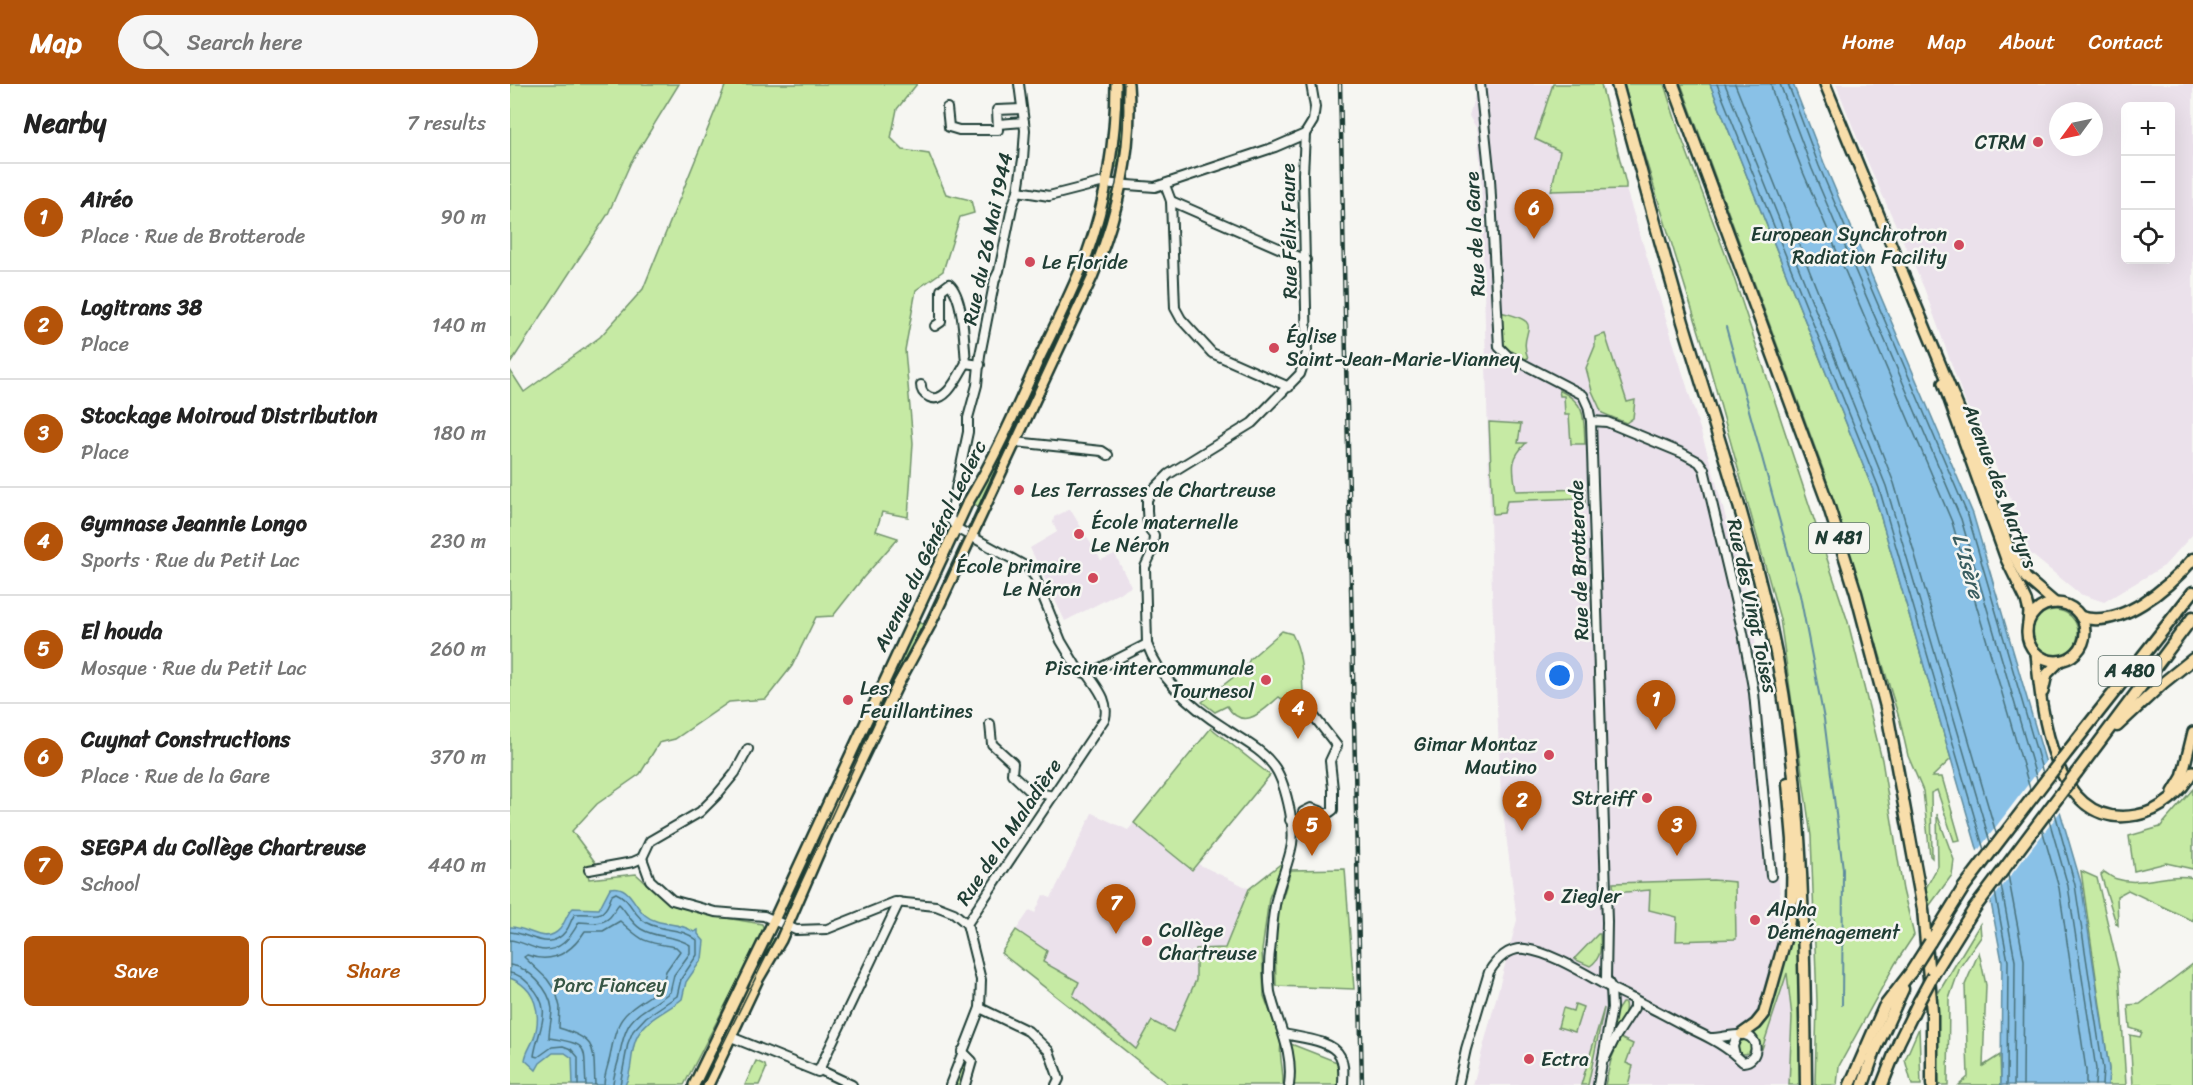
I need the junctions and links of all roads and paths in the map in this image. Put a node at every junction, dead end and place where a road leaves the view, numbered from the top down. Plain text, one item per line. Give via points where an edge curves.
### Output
1 (1018, 84) edge
2 (1116, 84) edge
3 (1128, 84) edge
4 (1311, 84) edge
5 (1480, 84) edge
6 (1617, 84) edge
7 (1673, 84) edge
8 (1825, 84) edge
9 (947, 108) dead end
10 (1022, 109) junction
11 (1024, 123) junction
12 (998, 124) junction
13 (1305, 134) junction
14 (1102, 183) junction
15 (1121, 184) junction
16 (1165, 185) junction
17 (1018, 191) junction
18 (1171, 201) junction
19 (1306, 260) junction
20 (935, 326) dead end
21 (1937, 360) junction
22 (966, 363) junction
23 (980, 364) junction
24 (1528, 366) joint
25 (921, 385) dead end
26 (1289, 387) junction
27 (1591, 421) junction
28 (1015, 442) junction
29 (1108, 455) dead end
30 (956, 528) junction
31 (970, 536) junction
32 (2193, 559) edge
33 (2193, 592) edge
34 (2055, 603) junction
35 (2080, 617) junction
36 (2193, 617) edge
37 (1770, 624) junction
38 (2028, 624) junction
39 (1147, 644) junction
40 (2036, 653) junction
41 (2193, 659) edge
42 (2060, 661) junction
43 (1088, 674) junction
44 (2042, 701) junction
45 (1306, 706) dead end
46 (990, 724) dead end
47 (2193, 732) edge
48 (2103, 738) junction
49 (748, 749) dead end
50 (2193, 771) edge
51 (1053, 796) junction
52 (2169, 799) junction
53 (1322, 816) junction
54 (1290, 820) junction
55 (1302, 820) junction
56 (642, 858) junction
57 (589, 870) dead end
58 (1772, 876) dead end
59 (899, 902) junction
60 (774, 920) junction
61 (967, 924) junction
62 (787, 927) junction
63 (1607, 968) junction
64 (1911, 972) junction
65 (1594, 976) junction
66 (1611, 987) junction
67 (1634, 999) junction
68 (980, 1008) junction
69 (1284, 1034) junction
70 (1739, 1035) junction
71 (731, 1036) junction
72 (1709, 1038) junction
73 (962, 1051) junction
74 (1735, 1055) junction
75 (1603, 1062) junction
76 (820, 1070) junction
77 (694, 1085) edge
78 (708, 1085) edge
79 (852, 1085) edge
80 (950, 1085) edge
81 (965, 1085) edge
82 (1056, 1085) edge
83 (1288, 1085) edge
84 (1343, 1085) edge
85 (1458, 1085) edge
86 (1598, 1085) edge
87 (1806, 1085) edge
88 (1850, 1085) edge
89 (1863, 1085) edge
90 (1882, 1085) edge
91 (1932, 1085) edge

1 - 10 street, Rue du 26 Mai 1944
2 - 14 main road, Avenue du Général Leclerc via 1116,113
3 - 15 main road, Avenue du Général Leclerc
4 - 13 street, Rue Félix Faure via 1315,107
5 - 24 street, Rue de la Gare via 1498,342 1501,350
6 - 37 highway
7 - 91 highway, N 481 via 1828,504 1886,707 1923,909 1932,1012
8 - 21 main road, Avenue des Martyrs
9 - 12 street via 949,128 998,130
10 - 11 street, Rue du 26 Mai 1944
10 - 12 street via 997,111
11 - 12 street
11 - 17 street, Rue du 26 Mai 1944
13 - 16 street
13 - 19 street, Rue Félix Faure
14 - 15 street
14 - 17 street via 1049,196
14 - 30 main road, Avenue du Général Leclerc via 1100,213 1080,271
15 - 16 street via 1155,188
15 - 28 main road, Avenue du Général Leclerc via 1098,261
16 - 18 street
17 - 23 street, Rue du 26 Mai 1944 via 995,279
18 - 19 street
18 - 26 street via 1175,308 1181,319 1212,353
19 - 26 street, Rue Félix Faure via 1307,353 1300,374
20 - 22 street, Rue du 26 Mai 1944 via 941,322 941,290 949,284 958,299
21 - 34 main road, Avenue des Martyrs via 1973,443 2016,562 2026,578
21 - 38 main road, Avenue des Martyrs via 2006,559 2026,600
22 - 23 street
22 - 25 street via 945,395 937,399 930,398
23 - 30 street, Rue du 26 Mai 1944 via 950,513
24 - 27 street, Rue de Brotterode via 1583,395
26 - 39 street, Rue Félix Faure via 1252,423 1169,474 1151,492 1147,500 1148,527 1154,535 1146,567
27 - 58 street, Rue des Vingt Toises via 1607,422 1682,453 1699,462 1704,470 1754,693
27 - 63 street, Rue de Brotterode
28 - 29 street, Avenue du Général Leclerc via 1102,451
28 - 31 main road, Avenue du Général Leclerc
30 - 31 street
30 - 60 main road, Avenue du Général Leclerc
31 - 43 street, Rue de la Maladière via 1027,567 1068,654 1079,671
31 - 62 main road, Avenue du Général Leclerc via 836,813
32 - 35 highway via 2163,589 2131,609 2103,619
33 - 64 highway, A 480, bridge via 1964,887
34 - 35 main road via 2074,609
34 - 38 main road via 2038,609
35 - 42 main road via 2084,626 2082,645
36 - 48 highway, A 480
37 - 70 highway via 1793,840 1792,900 1767,1007 1756,1024
37 - 87 highway via 1800,838
38 - 40 main road via 2028,639
39 - 43 street
39 - 54 street via 1167,677 1192,705 1259,750 1274,765
40 - 42 main road
40 - 44 main road
41 - 48 highway
42 - 44 main road via 2047,674
43 - 51 street, Rue de la Maladière via 1104,699 1105,718
44 - 52 main road via 2061,772 2082,801 2097,811 2131,816 2148,812
45 - 53 street via 1337,746 1330,761 1333,810
46 - 51 street via 992,744 1013,763 1012,774 1030,791
47 - 52 main road via 2182,777
48 - 90 highway, A 480, bridge via 1974,909 1919,1001
49 - 56 street via 716,796 700,812 651,841
50 - 52 main road
51 - 61 street, Rue de la Maladière
53 - 55 street via 1314,827 1308,827
53 - 55 street via 1311,808 1303,812
54 - 55 street
54 - 69 street via 1292,843 1276,897 1270,943 1270,991
56 - 57 street
56 - 60 street, Rue de la Maladière via 650,880 672,900 715,912
59 - 61 street, Rue de la Maladière via 935,906 954,913
59 - 62 street, Rue de la Maladière via 827,929
59 - 76 street
60 - 62 street, Rue de la Maladière
60 - 77 main road, Avenue du Général Leclerc
61 - 68 street via 981,980
62 - 71 main road, Avenue du Général Leclerc
63 - 65 street
63 - 66 street, Rue de Brotterode via 1606,979
64 - 88 highway via 1884,1007
64 - 89 highway, A 480
65 - 66 street
65 - 85 street via 1524,949 1509,952 1495,962 1483,988
66 - 67 street
66 - 75 street, Rue de Brotterode via 1612,1008
67 - 72 street
67 - 75 street via 1634,1008
68 - 73 street
68 - 82 street via 1029,1031 1049,1051 1059,1079
69 - 83 street
69 - 84 street via 1333,1047 1343,1065
70 - 72 street
70 - 74 street via 1733,1046
70 - 74 street via 1747,1035 1754,1042 1755,1055 1747,1062
71 - 76 street
71 - 78 main road, Avenue du Général Leclerc
72 - 74 street
73 - 80 street
73 - 81 street via 972,1061
75 - 86 street
76 - 79 street

